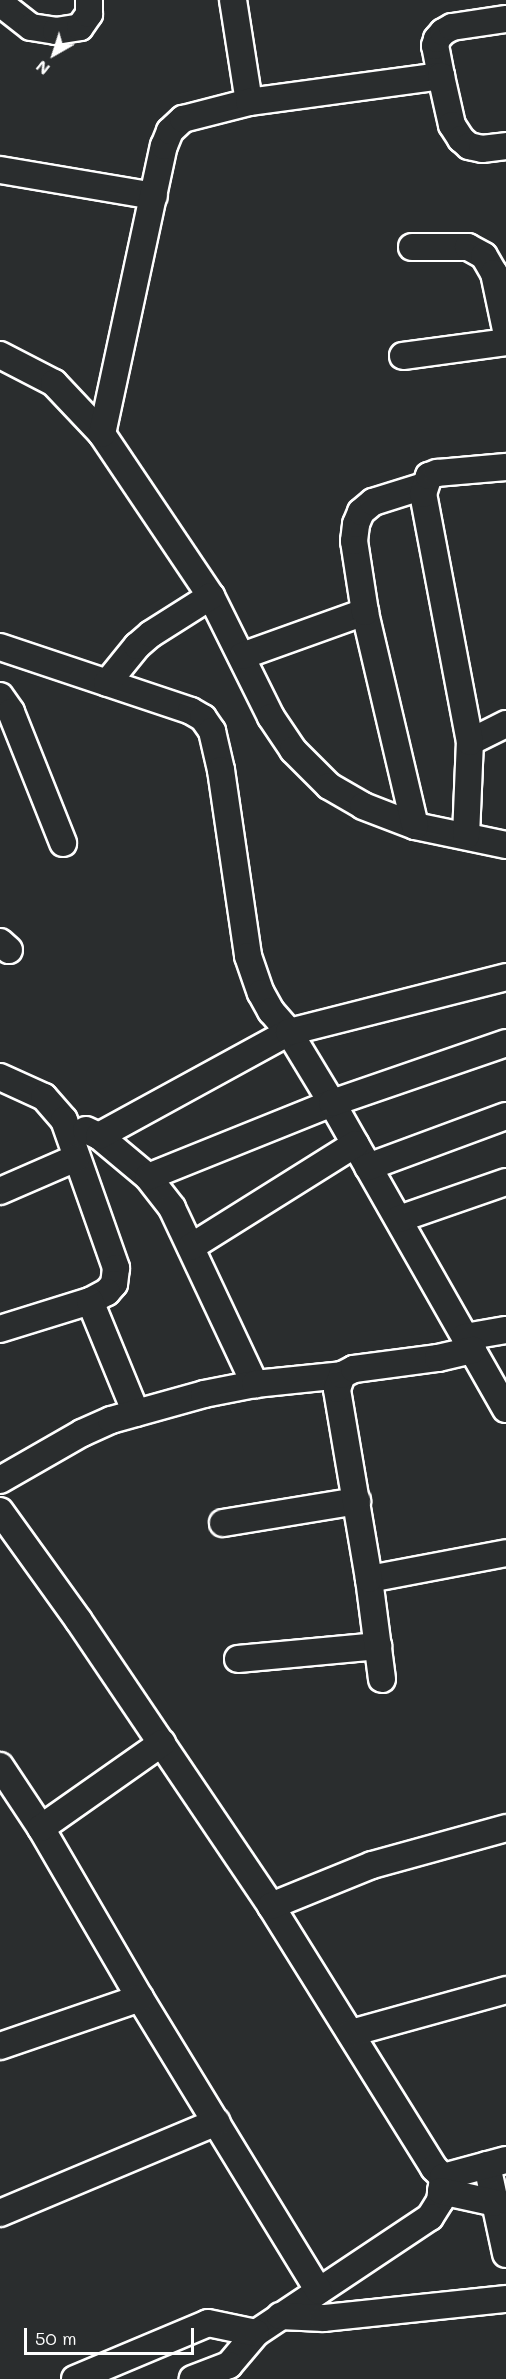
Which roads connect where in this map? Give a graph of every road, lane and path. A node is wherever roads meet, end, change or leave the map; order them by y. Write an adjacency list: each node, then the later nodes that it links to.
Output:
1 (89, 0): 3 (street)
2 (233, 0): 6 (street)
3 (0, 3)
4 (506, 19): 5 (street)
5 (441, 76): 6 (street); 7 (street)
6 (249, 102): 9 (street)
7 (506, 146)
8 (0, 170): 9 (street)
9 (154, 196): 15 (street)
10 (412, 247): 11 (street)
11 (506, 330)
12 (506, 342): 14 (street)
13 (0, 355): 15 (street)
14 (403, 356)
15 (102, 434): 18 (street)
16 (506, 467): 17 (street)
17 (424, 486): 19 (street); 25 (street)
18 (211, 596): 21 (street); 22 (street)
19 (365, 612): 21 (street); 26 (street)
20 (0, 647): 22 (street)
21 (242, 656): 26 (street)
22 (107, 683): 31 (street)
23 (0, 696): 28 (street)
24 (506, 724): 25 (street)
25 (471, 742): 27 (street)
26 (415, 826): 27 (street)
27 (466, 836): 29 (street)
28 (63, 843)
29 (506, 845)
30 (506, 977): 31 (street)
31 (290, 1032): 34 (street); 37 (street)
32 (506, 1044): 34 (street)
33 (0, 1077): 36 (street)
34 (332, 1103): 38 (street); 41 (street)
35 (506, 1116): 40 (street)
36 (64, 1120): 37 (street); 39 (street)
37 (99, 1136): 41 (street)
38 (355, 1144): 40 (street); 45 (street)
39 (76, 1158): 43 (street); 46 (street)
40 (368, 1167): 44 (street)
41 (148, 1177): 45 (street)
42 (506, 1182): 44 (street)
43 (0, 1191)
44 (399, 1219): 49 (street)
45 (191, 1247): 51 (street)
46 (90, 1301): 47 (street); 53 (street)
47 (0, 1329)
48 (506, 1330): 49 (street)
49 (469, 1344): 50 (street); 52 (street)
50 (342, 1375): 51 (street); 55 (street)
51 (255, 1384): 53 (street)
52 (506, 1410)
53 (136, 1413): 54 (street)
54 (0, 1480)
55 (357, 1501): 57 (street); 59 (street)
56 (0, 1511): 63 (street)
57 (223, 1523)
58 (506, 1553): 59 (street)
59 (369, 1579): 60 (street)
60 (378, 1646): 61 (street); 62 (street)
61 (238, 1659)
62 (382, 1679)
63 (162, 1743): 65 (street); 67 (street)
64 (0, 1766): 65 (street)
65 (41, 1828): 69 (street)
66 (506, 1828): 67 (street)
67 (271, 1906): 70 (street)
68 (506, 1990): 70 (street)
69 (140, 1998): 71 (street); 72 (street)
70 (351, 2033): 74 (street)
71 (3, 2039)
72 (217, 2122): 76 (street); 78 (street)
73 (496, 2162): 74 (street); 75 (street)
74 (442, 2184): 75 (street); 78 (street)
75 (495, 2203): 77 (street)
76 (0, 2213)
77 (506, 2254)
78 (319, 2291): 80 (street)
79 (506, 2299): 80 (street)
80 (280, 2316): 82 (street)
81 (208, 2323): 82 (street); 83 (street); 84 (street)
82 (256, 2333): 83 (street)
83 (231, 2372): 85 (street)
84 (75, 2379)
85 (193, 2379)

